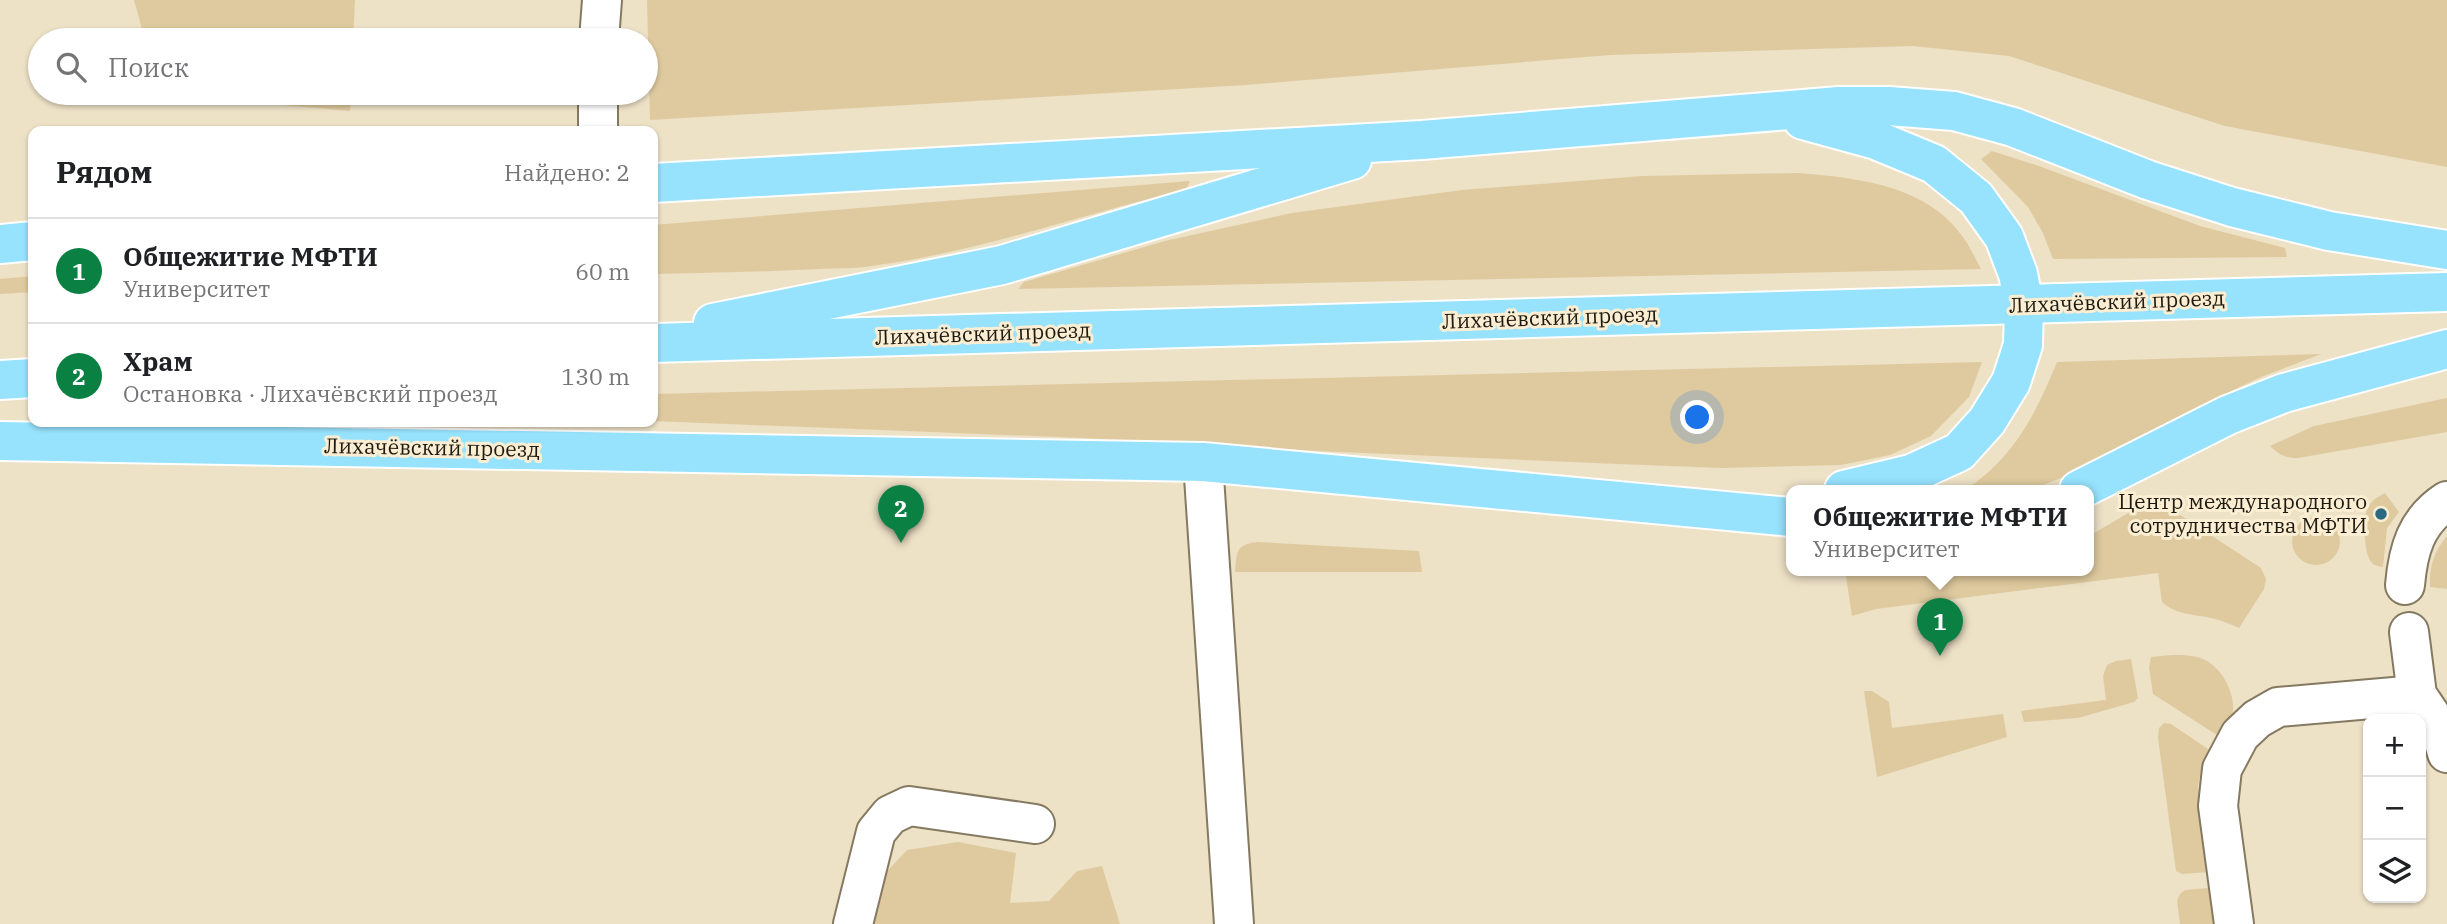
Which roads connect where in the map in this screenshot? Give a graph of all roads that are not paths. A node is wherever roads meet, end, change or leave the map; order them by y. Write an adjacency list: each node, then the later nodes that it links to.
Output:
1 (603, 0): 2 (street)
2 (600, 28)
3 (598, 105): 5 (street)
4 (1778, 112): 6 (main road); 10 (main road); 12 (main road)
5 (598, 126)
6 (1422, 140): 7 (main road); 13 (main road)
7 (658, 183)
8 (28, 241): 9 (main road)
9 (0, 244)
10 (2447, 250)
11 (2447, 292): 12 (main road, Лихачёвский проезд)
12 (2024, 305): 14 (main road, Лихачёвский проезд); 24 (main road)
13 (658, 334)
14 (658, 343)
15 (2447, 349): 25 (main road)
16 (28, 353): 17 (main road)
17 (0, 354)
18 (28, 378): 19 (main road)
19 (0, 380)
20 (0, 440): 21 (main road, Лихачёвский проезд)
21 (246, 445): 22 (main road, Лихачёвский проезд); 23 (main road, Лихачёвский проезд)
22 (0, 462)
23 (1203, 462): 28 (main road, Лихачёвский проезд); 36 (street)
24 (1865, 485)
25 (2089, 485)
26 (1786, 498): 28 (main road)
27 (2447, 501): 30 (street)
28 (1706, 508): 29 (main road, Лихачёвский проезд)
29 (1786, 516)
30 (2405, 585)
31 (2409, 632): 32 (street)
32 (2417, 695): 33 (street); 37 (street)
33 (2447, 753)
34 (1035, 824): 35 (street)
35 (853, 924)
36 (1234, 924)
37 (2234, 924)

